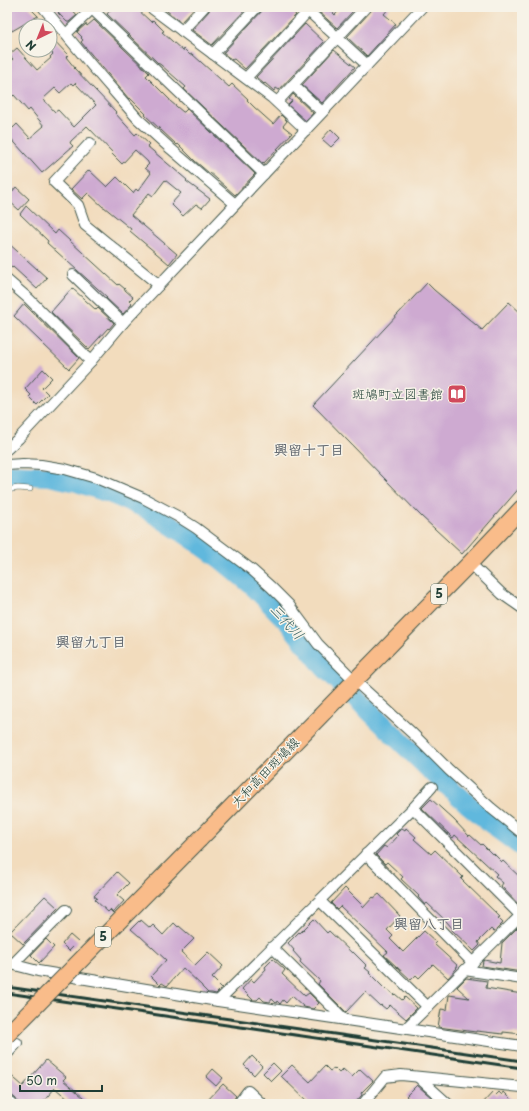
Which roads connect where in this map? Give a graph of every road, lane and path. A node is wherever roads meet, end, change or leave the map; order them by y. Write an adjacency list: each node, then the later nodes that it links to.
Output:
1 (43, 7): 10 (street)
2 (150, 7): 9 (street)
3 (204, 7): 9 (street)
4 (257, 7): 12 (street)
5 (366, 7): 11 (street)
6 (93, 8): 10 (street); 20 (street)
7 (308, 8): 11 (street); 14 (street)
8 (420, 8): 13 (street)
9 (182, 31): 12 (street)
10 (66, 34): 21 (street)
11 (337, 38): 13 (street); 15 (street)
12 (213, 54): 14 (street)
13 (367, 65): 17 (street)
14 (246, 78): 16 (street)
15 (293, 85): 16 (street); 17 (street)
16 (277, 102): 18 (street)
17 (322, 112): 18 (street)
18 (306, 130): 20 (street)
19 (90, 143): 24 (street)
20 (264, 174): 21 (street)
21 (235, 204): 24 (street)
22 (73, 275): 25 (street)
23 (7, 280): 26 (street)
24 (159, 285): 25 (street)
25 (123, 323): 26 (street)
26 (91, 361): 27 (street)
27 (7, 449)
28 (7, 465): 34 (street)
29 (30, 489): 30 (lane)
30 (7, 490)
31 (522, 508): 32 (main road, 大和高田斑鳩線 / 5)
32 (470, 562): 33 (street); 34 (main road, 大和高田斑鳩線 / 5)
33 (522, 608)
34 (354, 680): 37 (street); 51 (main road, 大和高田斑鳩線 / 5, bridge)
35 (432, 787): 36 (street)
36 (413, 808): 38 (street); 41 (street)
37 (522, 833)
38 (366, 854): 39 (street); 43 (street)
39 (320, 900): 42 (street); 48 (street)
40 (66, 910): 44 (street)
41 (521, 914): 43 (street)
42 (272, 947): 47 (street); 49 (street)
43 (473, 962): 45 (street)
44 (10, 963): 47 (street)
45 (465, 970): 46 (street); 48 (street)
46 (522, 979)
47 (218, 1001): 49 (street)
48 (428, 1007): 50 (street)
49 (345, 1020): 50 (street)
50 (406, 1028): 52 (street)
51 (12, 1039): 53 (street)
52 (522, 1046)
53 (7, 1054)
54 (418, 1077): 55 (street); 60 (street); 61 (street)
55 (522, 1087)
56 (7, 1100): 57 (street)
57 (12, 1104)
58 (238, 1104): 59 (street)
59 (262, 1104)
60 (363, 1104)
61 (448, 1104)

